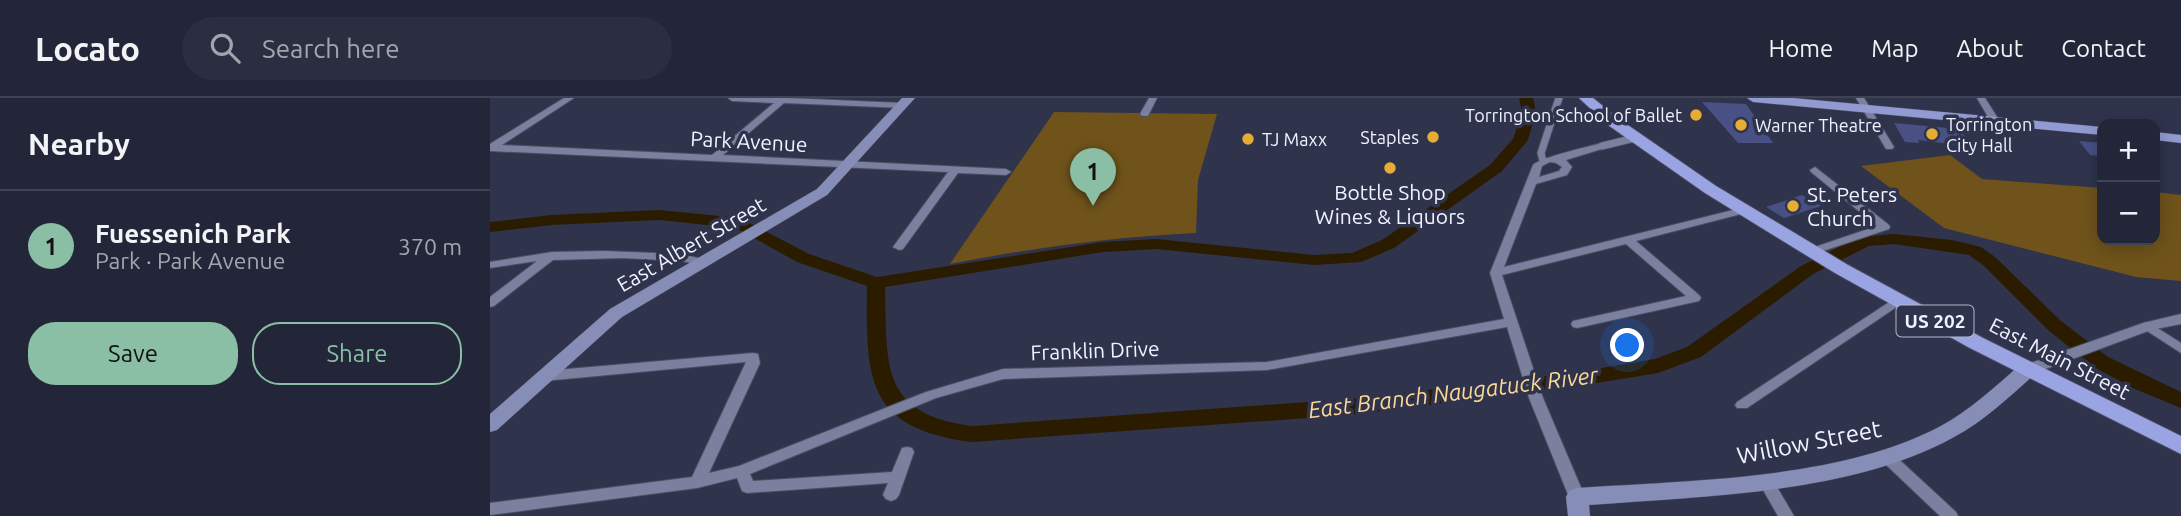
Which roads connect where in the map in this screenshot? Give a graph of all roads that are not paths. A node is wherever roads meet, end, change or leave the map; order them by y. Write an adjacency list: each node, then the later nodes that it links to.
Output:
1 (570, 98): 20 (street)
2 (732, 98): 9 (street)
3 (1153, 98): 13 (street)
4 (1559, 98): 24 (street)
5 (1586, 98): 12 (highway, East Main Street / US 202)
6 (1753, 98): 7 (main road)
7 (1763, 98): 11 (main road)
8 (1981, 98): 14 (street)
9 (781, 101): 10 (street); 22 (street)
10 (906, 102): 25 (main road, East Albert Street)
11 (1862, 103): 14 (main road); 21 (street)
12 (1595, 104): 17 (highway, East Main Street / US 202)
13 (1145, 114)
14 (1994, 120): 15 (main road)
15 (2097, 130)
16 (2160, 137): 18 (main road)
17 (1635, 138): 19 (street); 30 (highway, East Main Street / US 202)
18 (2181, 139)
19 (1602, 146): 23 (street)
20 (490, 147): 22 (street, Park Avenue)
21 (1888, 147)
22 (713, 159): 25 (street, Park Avenue)
23 (1555, 160): 24 (street); 29 (street)
24 (1542, 161): 29 (street)
25 (849, 165): 26 (street, Park Avenue); 35 (main road, East Albert Street)
26 (956, 170): 28 (street, Park Avenue); 32 (street)
27 (1815, 170): 33 (street)
28 (1006, 172)
29 (1534, 181): 37 (street)
30 (1741, 211): 31 (street); 33 (highway, East Main Street / US 202)
31 (1627, 239): 37 (street); 42 (street)
32 (900, 247)
33 (1812, 253): 38 (highway, East Main Street / US 202)
34 (552, 254): 35 (street); 36 (street); 39 (street)
35 (703, 262): 46 (main road, East Albert Street)
36 (490, 265)
37 (1496, 273): 41 (street)
38 (1898, 300): 45 (highway, East Main Street / US 202); 47 (street)
39 (490, 303)
40 (2181, 319): 43 (street)
41 (1510, 322): 52 (street, Franklin Drive); 57 (street)
42 (1577, 324)
43 (2148, 326): 44 (street); 45 (street)
44 (2181, 349)
45 (2027, 370): 49 (highway, East Main Street / US 202); 51 (main road, Willow Street)
46 (544, 376): 48 (main road, East Albert Street); 55 (street)
47 (1742, 405)
48 (490, 425)
49 (2181, 446)
50 (907, 452): 53 (street)
51 (1886, 456): 54 (main road, Willow Street); 60 (street)
52 (743, 471): 53 (street); 55 (street, Franklin Drive)
53 (898, 477): 56 (street)
54 (1766, 481): 57 (main road, Willow Street); 59 (street)
55 (697, 482): 58 (street, Franklin Drive)
56 (891, 495)
57 (1578, 506)
58 (490, 509)
59 (1786, 516)
60 (1950, 516)

